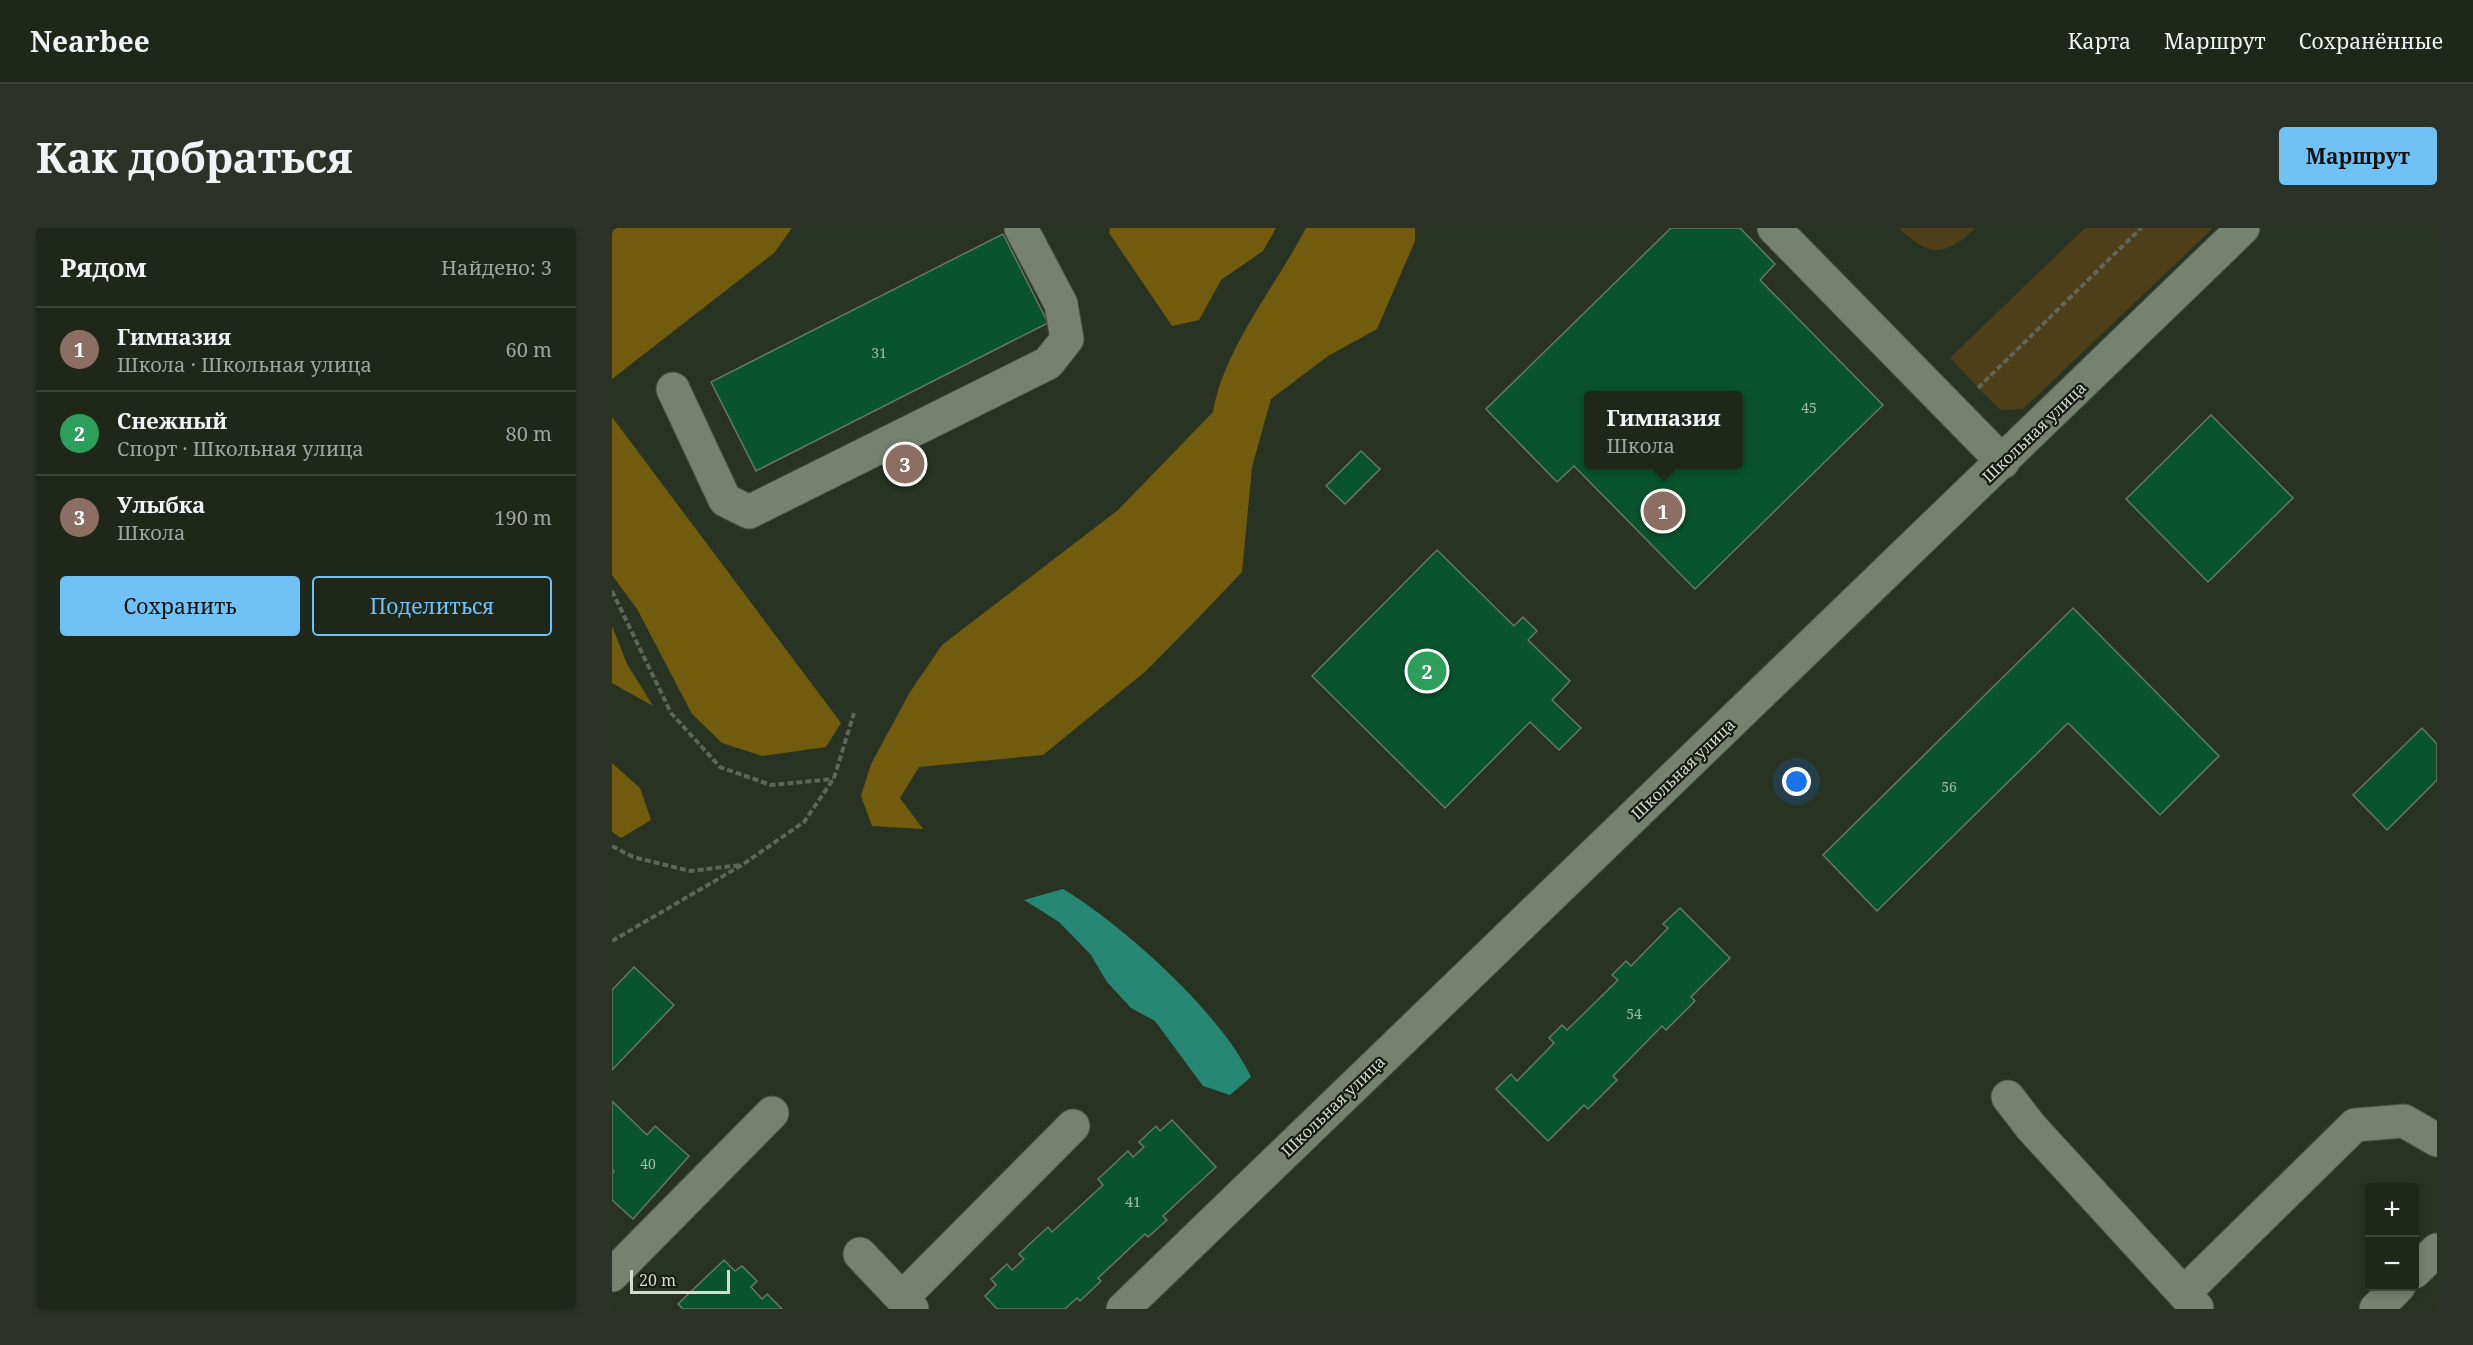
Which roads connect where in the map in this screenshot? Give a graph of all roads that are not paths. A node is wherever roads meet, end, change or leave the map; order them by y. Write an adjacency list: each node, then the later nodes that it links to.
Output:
1 (1021, 228): 4 (street)
2 (1774, 228): 5 (street)
3 (2243, 228): 5 (street, Школьная улица)
4 (673, 389)
5 (2002, 462): 17 (street, Школьная улица)
6 (2008, 1097): 15 (street)
7 (772, 1113): 13 (street)
8 (1073, 1126): 16 (street)
9 (2437, 1140): 15 (street)
10 (2437, 1250): 12 (street)
11 (860, 1254): 16 (street)
12 (2419, 1268)
13 (612, 1275)
14 (2395, 1291): 18 (street)
15 (2191, 1301)
16 (907, 1304)
17 (1123, 1309)
18 (2376, 1309)

